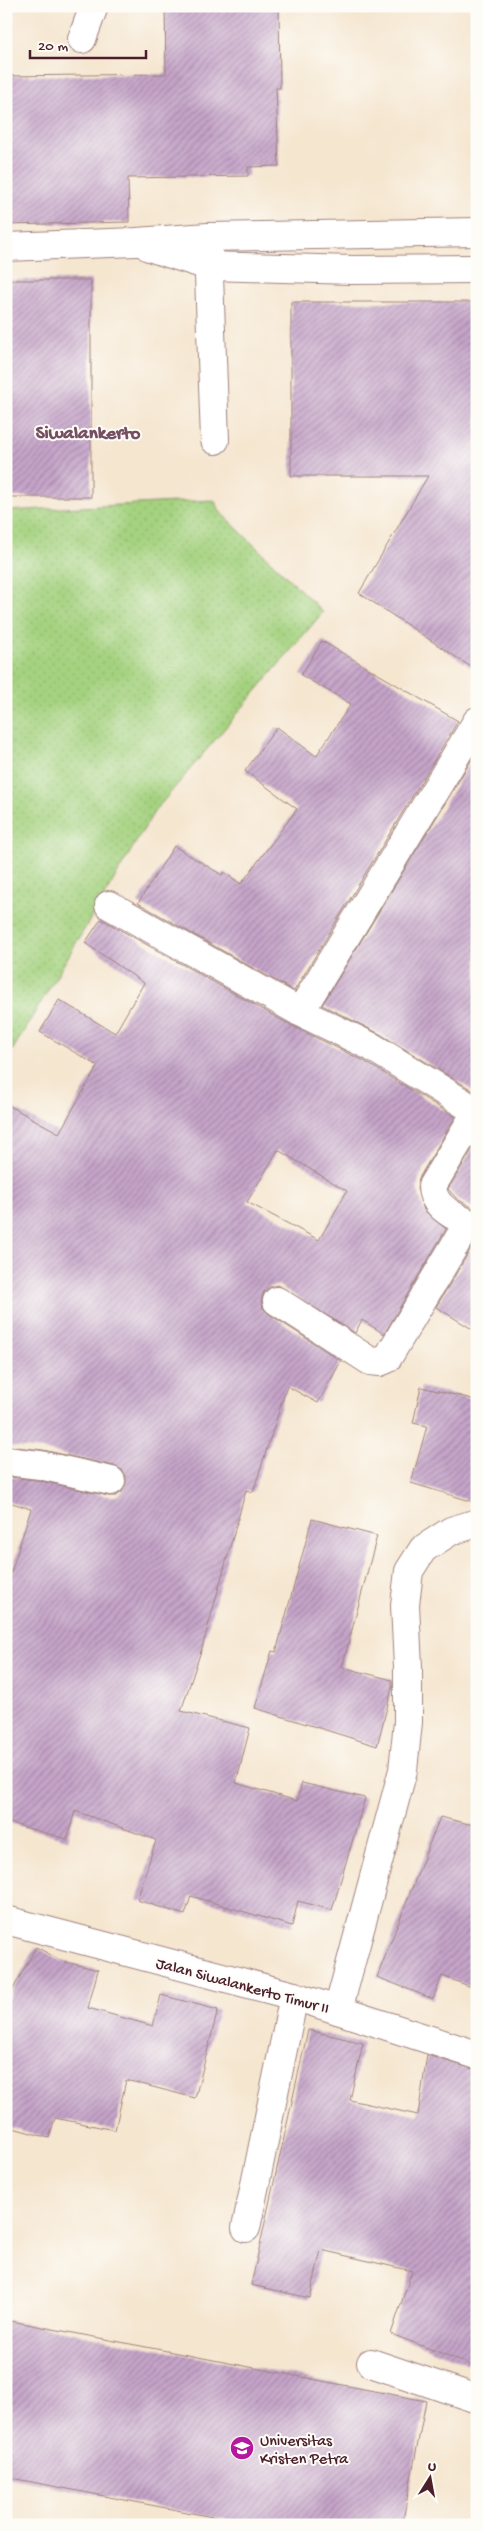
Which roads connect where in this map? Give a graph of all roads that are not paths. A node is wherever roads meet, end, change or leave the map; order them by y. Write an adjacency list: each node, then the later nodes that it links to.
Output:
1 (94, 6): 2 (street)
2 (82, 39)
3 (477, 232): 4 (street)
4 (352, 235): 5 (street); 10 (street)
5 (208, 237): 6 (street); 8 (street)
6 (136, 242): 7 (street); 8 (street)
7 (6, 247)
8 (208, 266): 10 (street); 11 (street)
9 (477, 268): 10 (street)
10 (353, 270)
11 (214, 440)
12 (477, 721): 14 (street)
13 (109, 906): 14 (street)
14 (300, 1012): 15 (street)
15 (477, 1111): 16 (street)
16 (472, 1225): 17 (street)
17 (277, 1301)
18 (6, 1461): 19 (street)
19 (111, 1481)
20 (477, 1523): 23 (street)
21 (6, 1920): 22 (street, Jalan Siwalankerto Timur II)
22 (294, 1996): 23 (street, Jalan Siwalankerto Timur II); 25 (street)
23 (338, 2010): 24 (street, Jalan Siwalankerto Timur II)
24 (477, 2055)
25 (246, 2228)
26 (371, 2363): 27 (street)
27 (477, 2399)

